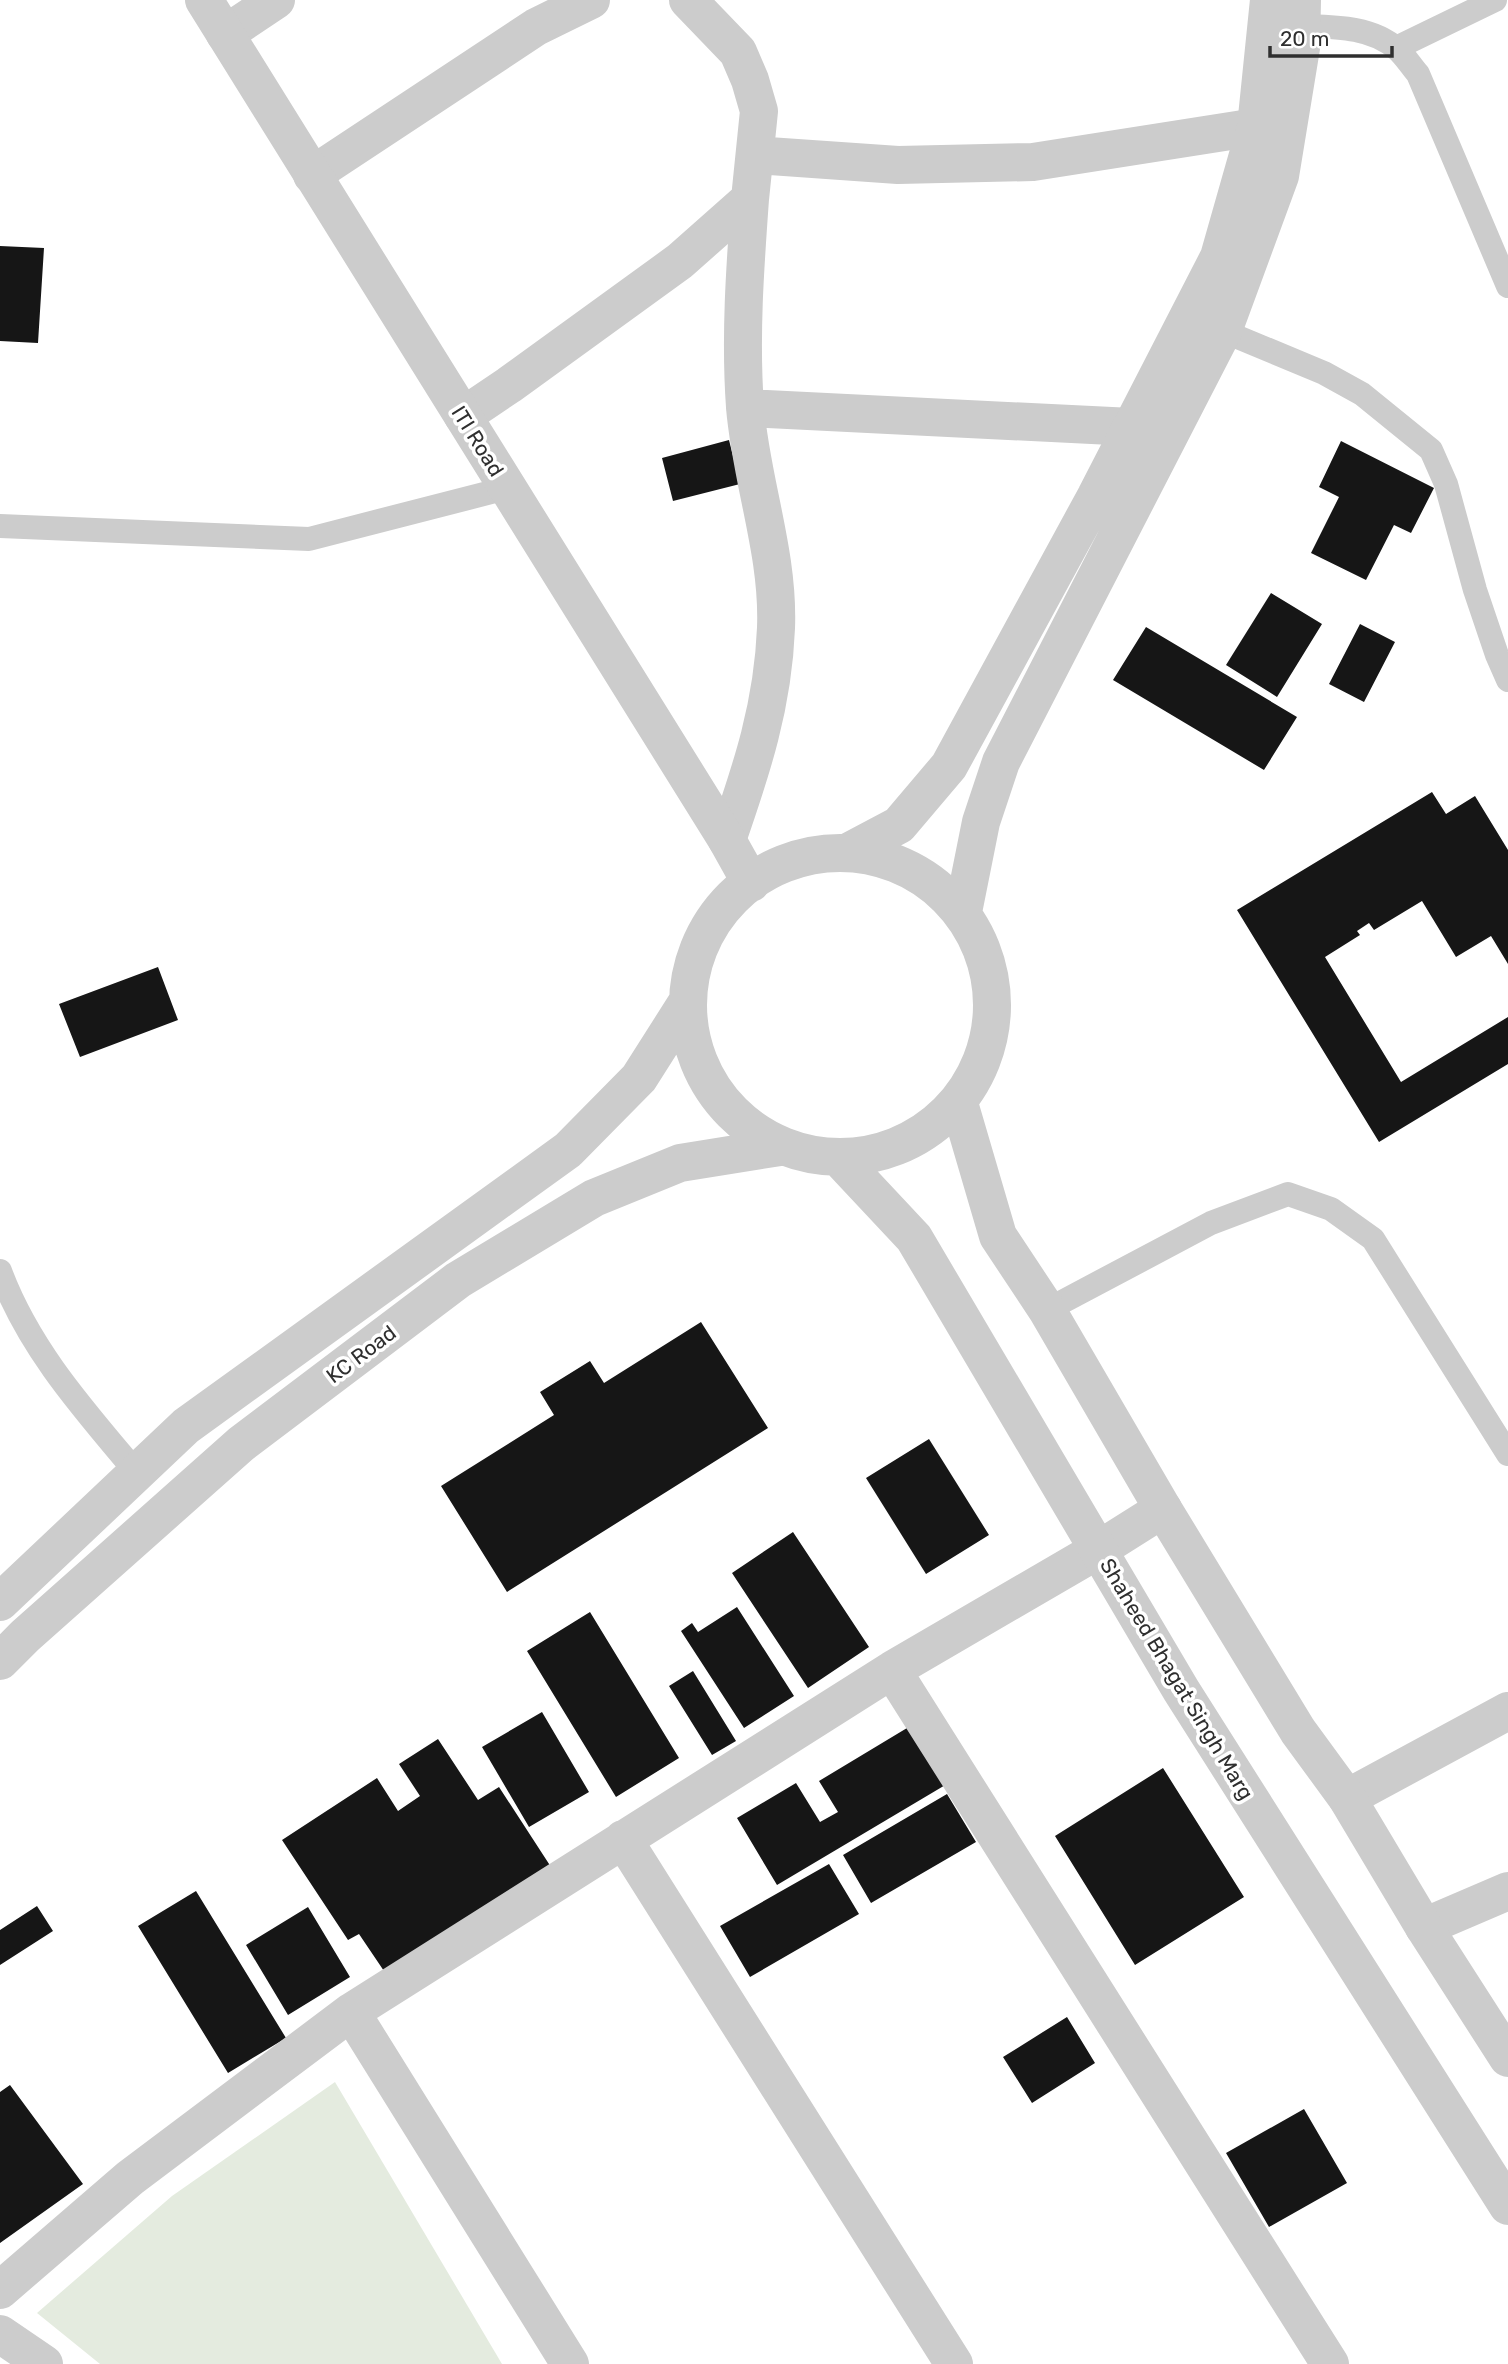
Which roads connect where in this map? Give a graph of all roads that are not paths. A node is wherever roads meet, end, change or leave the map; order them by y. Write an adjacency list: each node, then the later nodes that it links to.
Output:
1 (204, 0): 8 (street, ITI Road)
2 (276, 0): 8 (street)
3 (591, 0): 12 (street)
4 (688, 0): 11 (street)
5 (1269, 0): 10 (street)
6 (1495, 0): 9 (lane)
7 (1302, 13): 9 (lane); 15 (street)
8 (225, 34): 12 (street, ITI Road)
9 (1395, 48): 14 (lane)
10 (1256, 127): 11 (street); 18 (street)
11 (755, 155): 13 (street)
12 (312, 175): 17 (street, ITI Road)
13 (750, 199): 16 (street); 17 (street)
14 (1508, 286)
15 (1223, 331): 21 (lane); 25 (street)
16 (746, 408): 18 (street); 22 (street)
17 (463, 416): 19 (street, ITI Road)
18 (1132, 427): 23 (street)
19 (507, 488): 20 (lane); 22 (street, ITI Road)
20 (0, 526)
21 (1508, 680)
22 (727, 840): 24 (street, ITI Road)
23 (848, 852): 24 (street); 25 (street)
24 (751, 883): 26 (street)
25 (964, 912): 27 (street)
26 (686, 1004): 28 (street); 33 (street)
27 (959, 1102): 29 (street); 31 (street)
28 (780, 1147): 29 (street); 37 (street, KC Road)
29 (840, 1159): 35 (street, Shaheed Bhagat Singh Marg)
30 (0, 1271): 33 (lane)
31 (1046, 1310): 32 (lane); 34 (street)
32 (1508, 1454)
33 (137, 1473): 36 (street)
34 (1163, 1509): 35 (street); 40 (street)
35 (1098, 1550): 38 (street); 46 (street, Shaheed Bhagat Singh Marg)
36 (0, 1602)
37 (0, 1661)
38 (892, 1670): 41 (street); 52 (street)
39 (1508, 1711): 40 (street)
40 (1348, 1798): 43 (street)
41 (624, 1839): 44 (street); 51 (street)
42 (1508, 1891): 43 (street)
43 (1424, 1927): 45 (street)
44 (351, 2012): 47 (street); 50 (street)
45 (1508, 2057)
46 (1508, 2206)
47 (0, 2290)
48 (0, 2334): 49 (street)
49 (44, 2364)
50 (570, 2364)
51 (954, 2364)
52 (1330, 2364)

